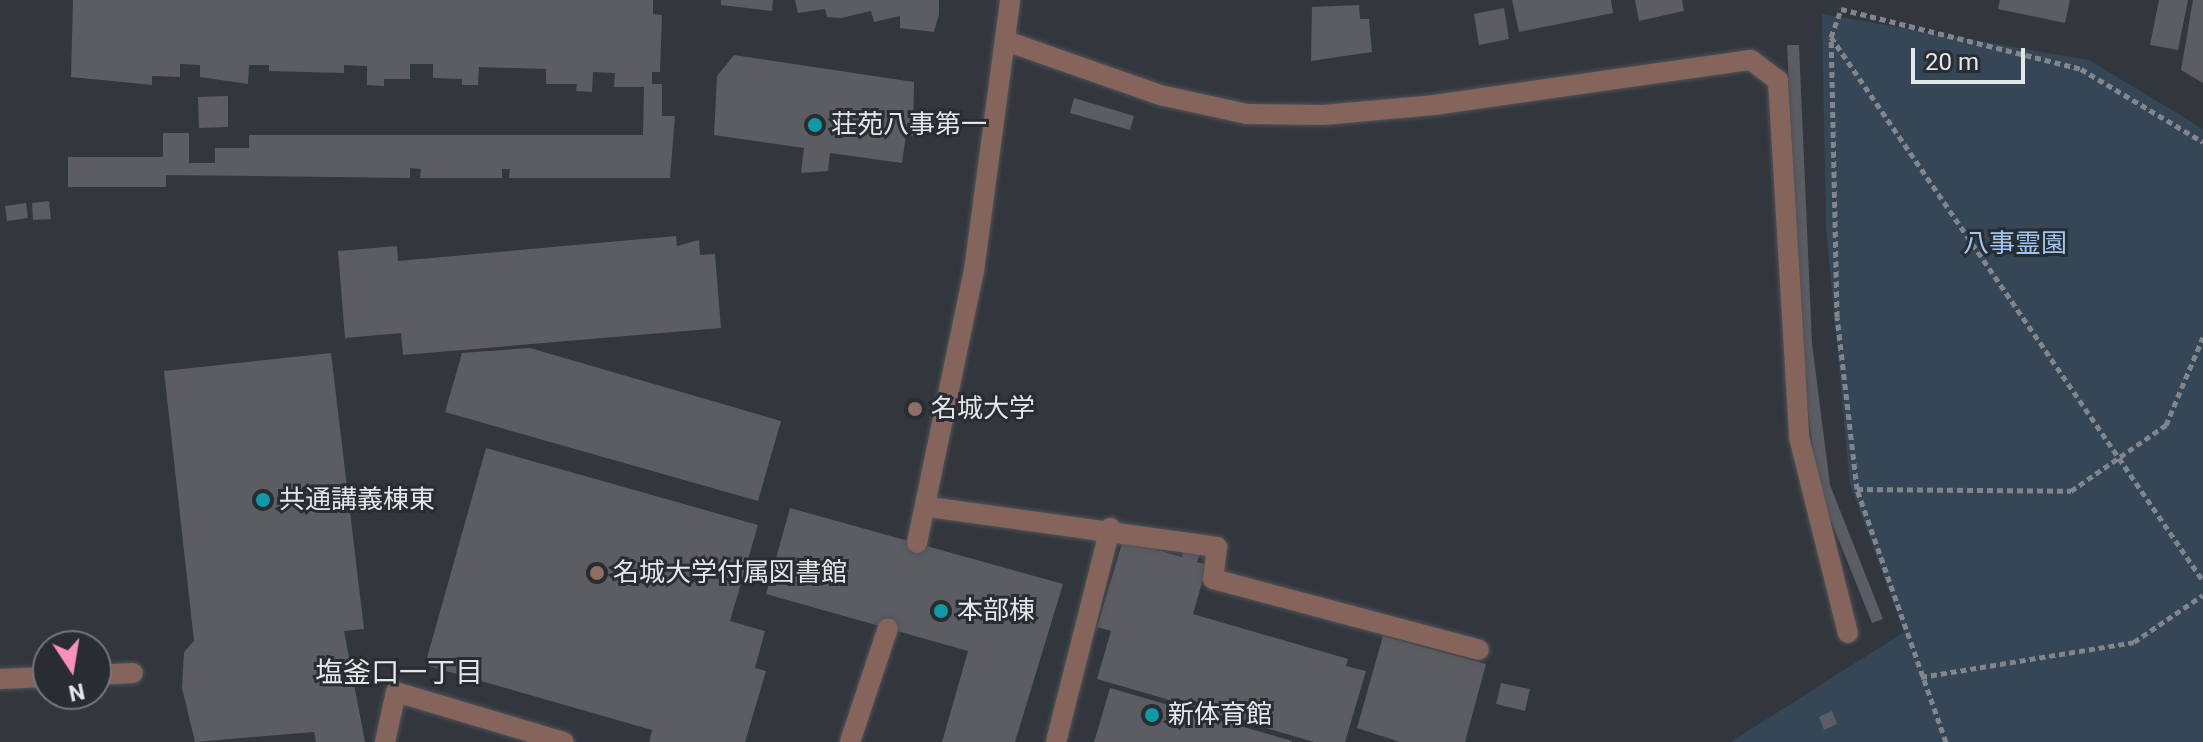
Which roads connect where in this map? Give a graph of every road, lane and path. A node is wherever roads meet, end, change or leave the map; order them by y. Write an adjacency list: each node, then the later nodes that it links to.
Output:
1 (1010, 0): 3 (lane)
2 (1831, 37): 4 (path); 6 (path); 7 (path)
3 (1006, 41): 8 (lane); 14 (lane)
4 (2203, 142)
5 (2203, 337): 6 (path)
6 (2120, 457): 7 (path); 11 (path)
7 (1857, 489): 18 (path)
8 (929, 507): 9 (lane); 10 (lane)
9 (1110, 528): 15 (lane); 24 (lane)
10 (917, 543)
11 (2203, 581)
12 (2203, 595): 18 (path)
13 (888, 628): 23 (lane)
14 (1848, 633)
15 (1479, 650)
16 (133, 673): 17 (lane)
17 (112, 674)
18 (1921, 677): 25 (path)
19 (32, 678): 20 (lane)
20 (0, 679)
21 (385, 742): 22 (lane)
22 (564, 742)
23 (850, 742)
24 (1056, 742)
25 (1946, 742)

